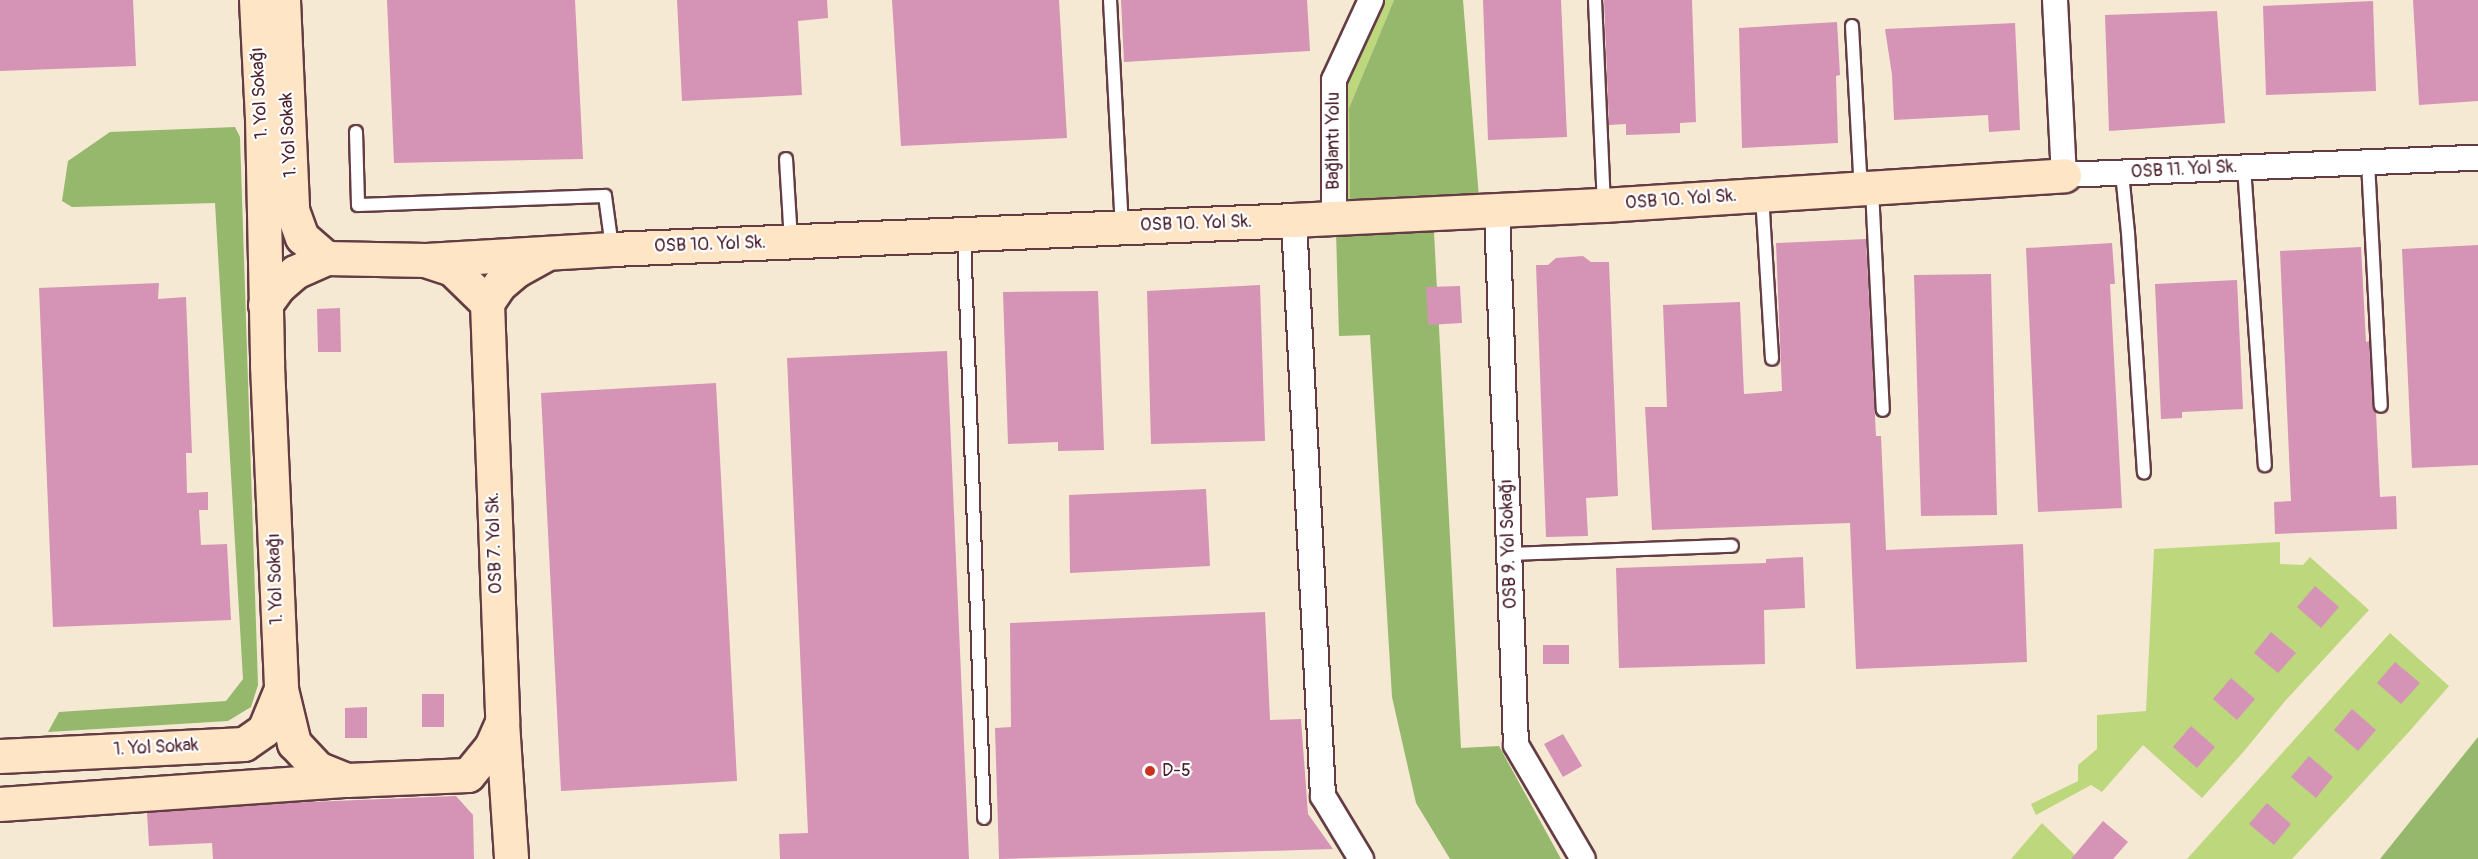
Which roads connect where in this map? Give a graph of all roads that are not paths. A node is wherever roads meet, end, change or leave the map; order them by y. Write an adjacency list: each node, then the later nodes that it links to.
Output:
1 (256, 0): 8 (street, 1. Yol Sokağı)
2 (283, 0): 8 (street, 1. Yol Sokak)
3 (1110, 0): 22 (lane)
4 (1371, 0): 20 (street, Bağlantı Yolu)
5 (1595, 0): 18 (lane)
6 (2055, 0): 15 (street)
7 (1852, 26): 16 (lane)
8 (275, 117): 27 (street, 1. Yol Sokak); 30 (street, 1. Yol Sokağı)
9 (356, 132): 25 (lane)
10 (2478, 158): 12 (street, OSB 11. Yol Sk.)
11 (786, 159): 24 (lane)
12 (2368, 162): 13 (street, OSB 11. Yol Sk.); 32 (lane)
13 (2244, 167): 14 (street, OSB 11. Yol Sk.); 34 (lane)
14 (2122, 173): 15 (street, OSB 11. Yol Sk.); 35 (lane)
15 (2064, 175): 16 (street, OSB 10. Yol Sk.)
16 (1872, 189): 17 (street, OSB 10. Yol Sk.); 33 (lane)
17 (1762, 194): 18 (street, OSB 10. Yol Sk.); 31 (lane)
18 (1604, 205): 19 (street, OSB 10. Yol Sk.)
19 (1497, 210): 20 (street, OSB 10. Yol Sk.); 37 (street, OSB 9. Yol Sokağı)
20 (1334, 219): 21 (street, OSB 10. Yol Sk.)
21 (1294, 220): 22 (street, OSB 10. Yol Sk.); 47 (street)
22 (1122, 227): 23 (street, OSB 10. Yol Sk.)
23 (964, 234): 24 (street, OSB 10. Yol Sk.); 45 (lane)
24 (791, 241): 25 (street, OSB 10. Yol Sk.)
25 (612, 249): 26 (street, OSB 10. Yol Sk.)
26 (548, 253): 28 (street, OSB 10. Yol Sk.); 29 (street)
27 (326, 258): 28 (street, OSB 10. Yol Sk.); 30 (street)
28 (426, 260): 29 (street)
29 (487, 303): 39 (street, OSB 7. Yol Sk.)
30 (266, 305): 38 (street, 1. Yol Sokağı)
31 (1772, 359)
32 (2380, 406)
33 (1883, 410)
34 (2265, 465)
35 (2144, 472)
36 (1732, 546): 37 (lane)
37 (1509, 554): 48 (street, OSB 9. Yol Sokağı)
38 (280, 690): 40 (street, 1. Yol Sokak); 42 (street, 1. Yol Sokağı)
39 (502, 722): 41 (street); 44 (street, OSB 7. Yol Sk.)
40 (0, 756)
41 (468, 775): 42 (street); 44 (street)
42 (347, 780): 43 (street)
43 (0, 804)
44 (508, 810): 46 (street, OSB 7. Yol Sk.)
45 (984, 818)
46 (511, 859)
47 (1361, 859)
48 (1583, 859)

